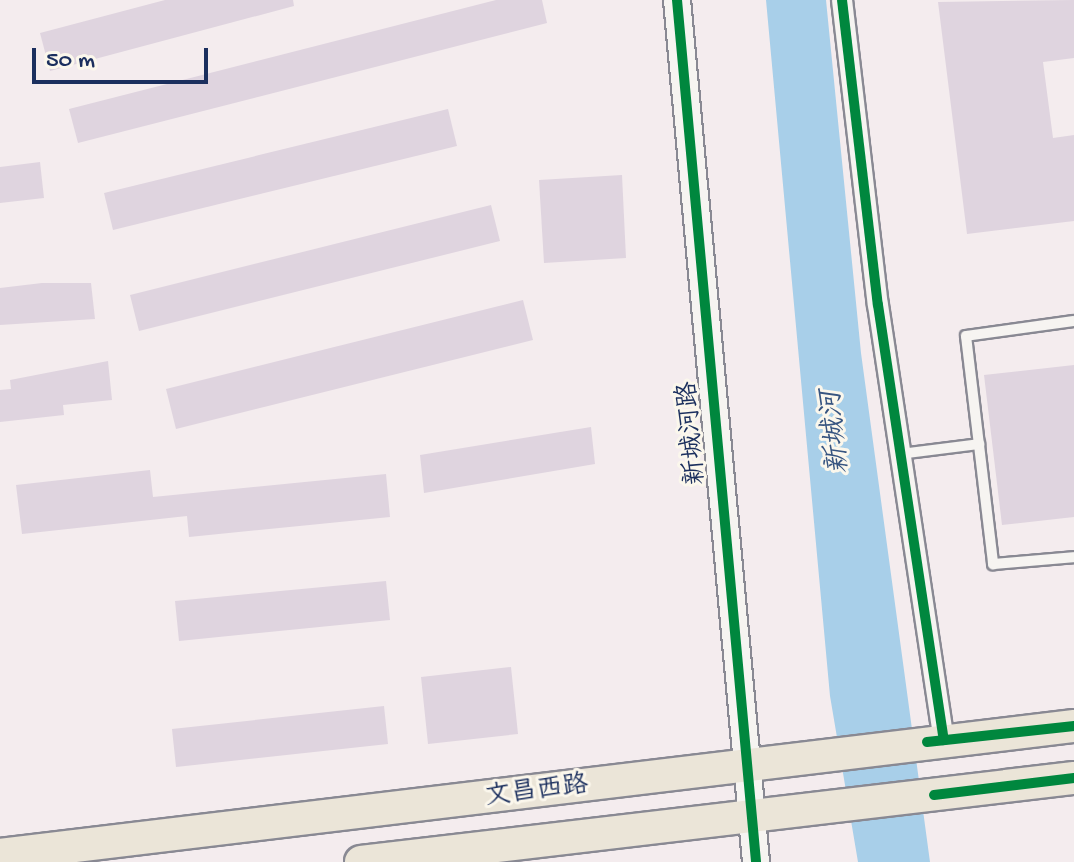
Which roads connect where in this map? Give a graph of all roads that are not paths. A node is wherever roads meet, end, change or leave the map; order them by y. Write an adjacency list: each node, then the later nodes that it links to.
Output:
1 (677, 0): 9 (street, 新城河路)
2 (842, 0): 5 (street)
3 (1074, 321): 4 (lane)
4 (979, 444): 5 (lane); 6 (lane)
5 (900, 454): 8 (street)
6 (1074, 557)
7 (1074, 726): 8 (main road, 文昌西路)
8 (936, 741): 9 (main road, 文昌西路)
9 (747, 769): 11 (street, 新城河路); 12 (main road, 文昌西路)
10 (1074, 778): 11 (main road, 文昌西路)
11 (747, 815): 13 (main road, 文昌西路); 14 (street, 新城河路)
12 (0, 855)
13 (361, 862)
14 (756, 862)

